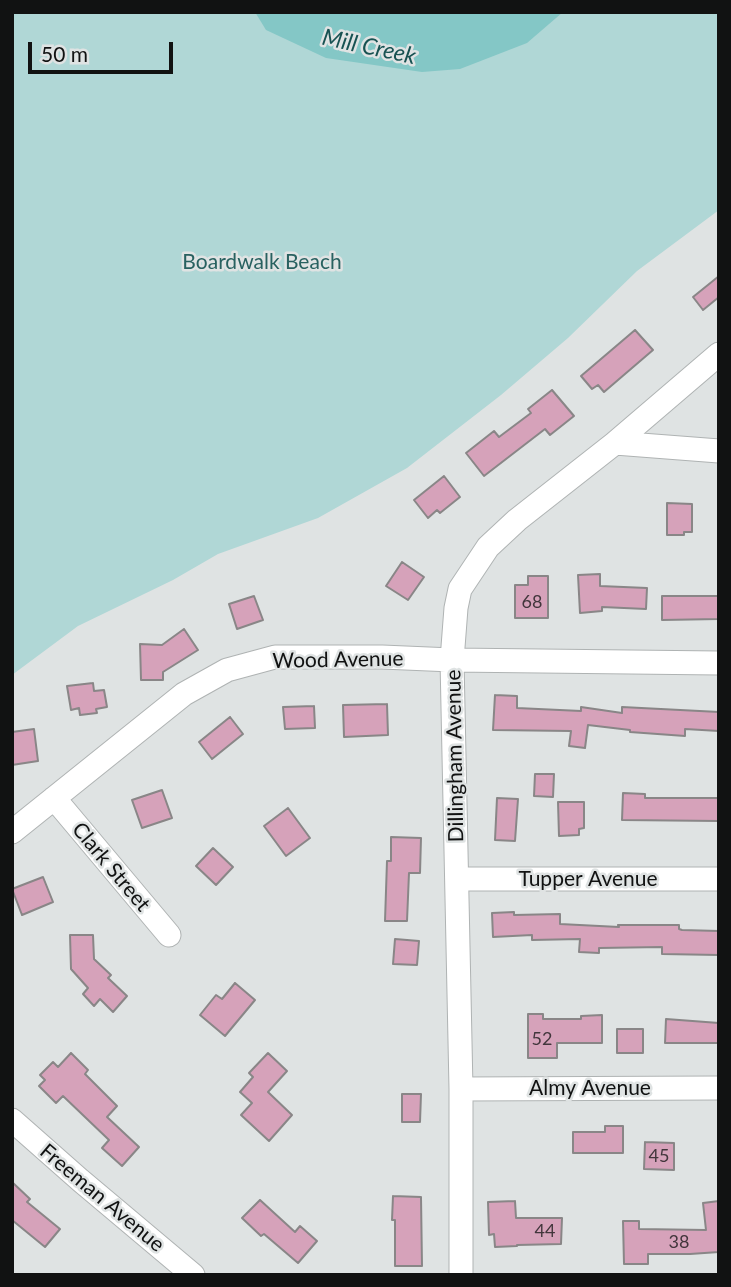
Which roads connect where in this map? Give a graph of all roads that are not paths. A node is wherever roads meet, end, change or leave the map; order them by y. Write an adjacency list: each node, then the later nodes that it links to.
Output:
1 (719, 354): 2 (street, Dillingham Avenue)
2 (615, 443): 3 (street); 4 (street, Dillingham Avenue)
3 (719, 451)
4 (452, 660): 5 (street, Wood Avenue); 6 (street, Wood Avenue); 8 (street, Dillingham Avenue)
5 (719, 663)
6 (54, 798): 7 (street, Wood Avenue); 10 (street, Clark Street)
7 (12, 832)
8 (457, 879): 9 (street, Tupper Avenue); 11 (street, Dillingham Avenue)
9 (719, 879)
10 (169, 935)
11 (461, 1088): 12 (street, Almy Avenue); 15 (street, Dillingham Avenue)
12 (719, 1088)
13 (12, 1120): 14 (street, Freeman Avenue)
14 (193, 1275)
15 (460, 1275)

